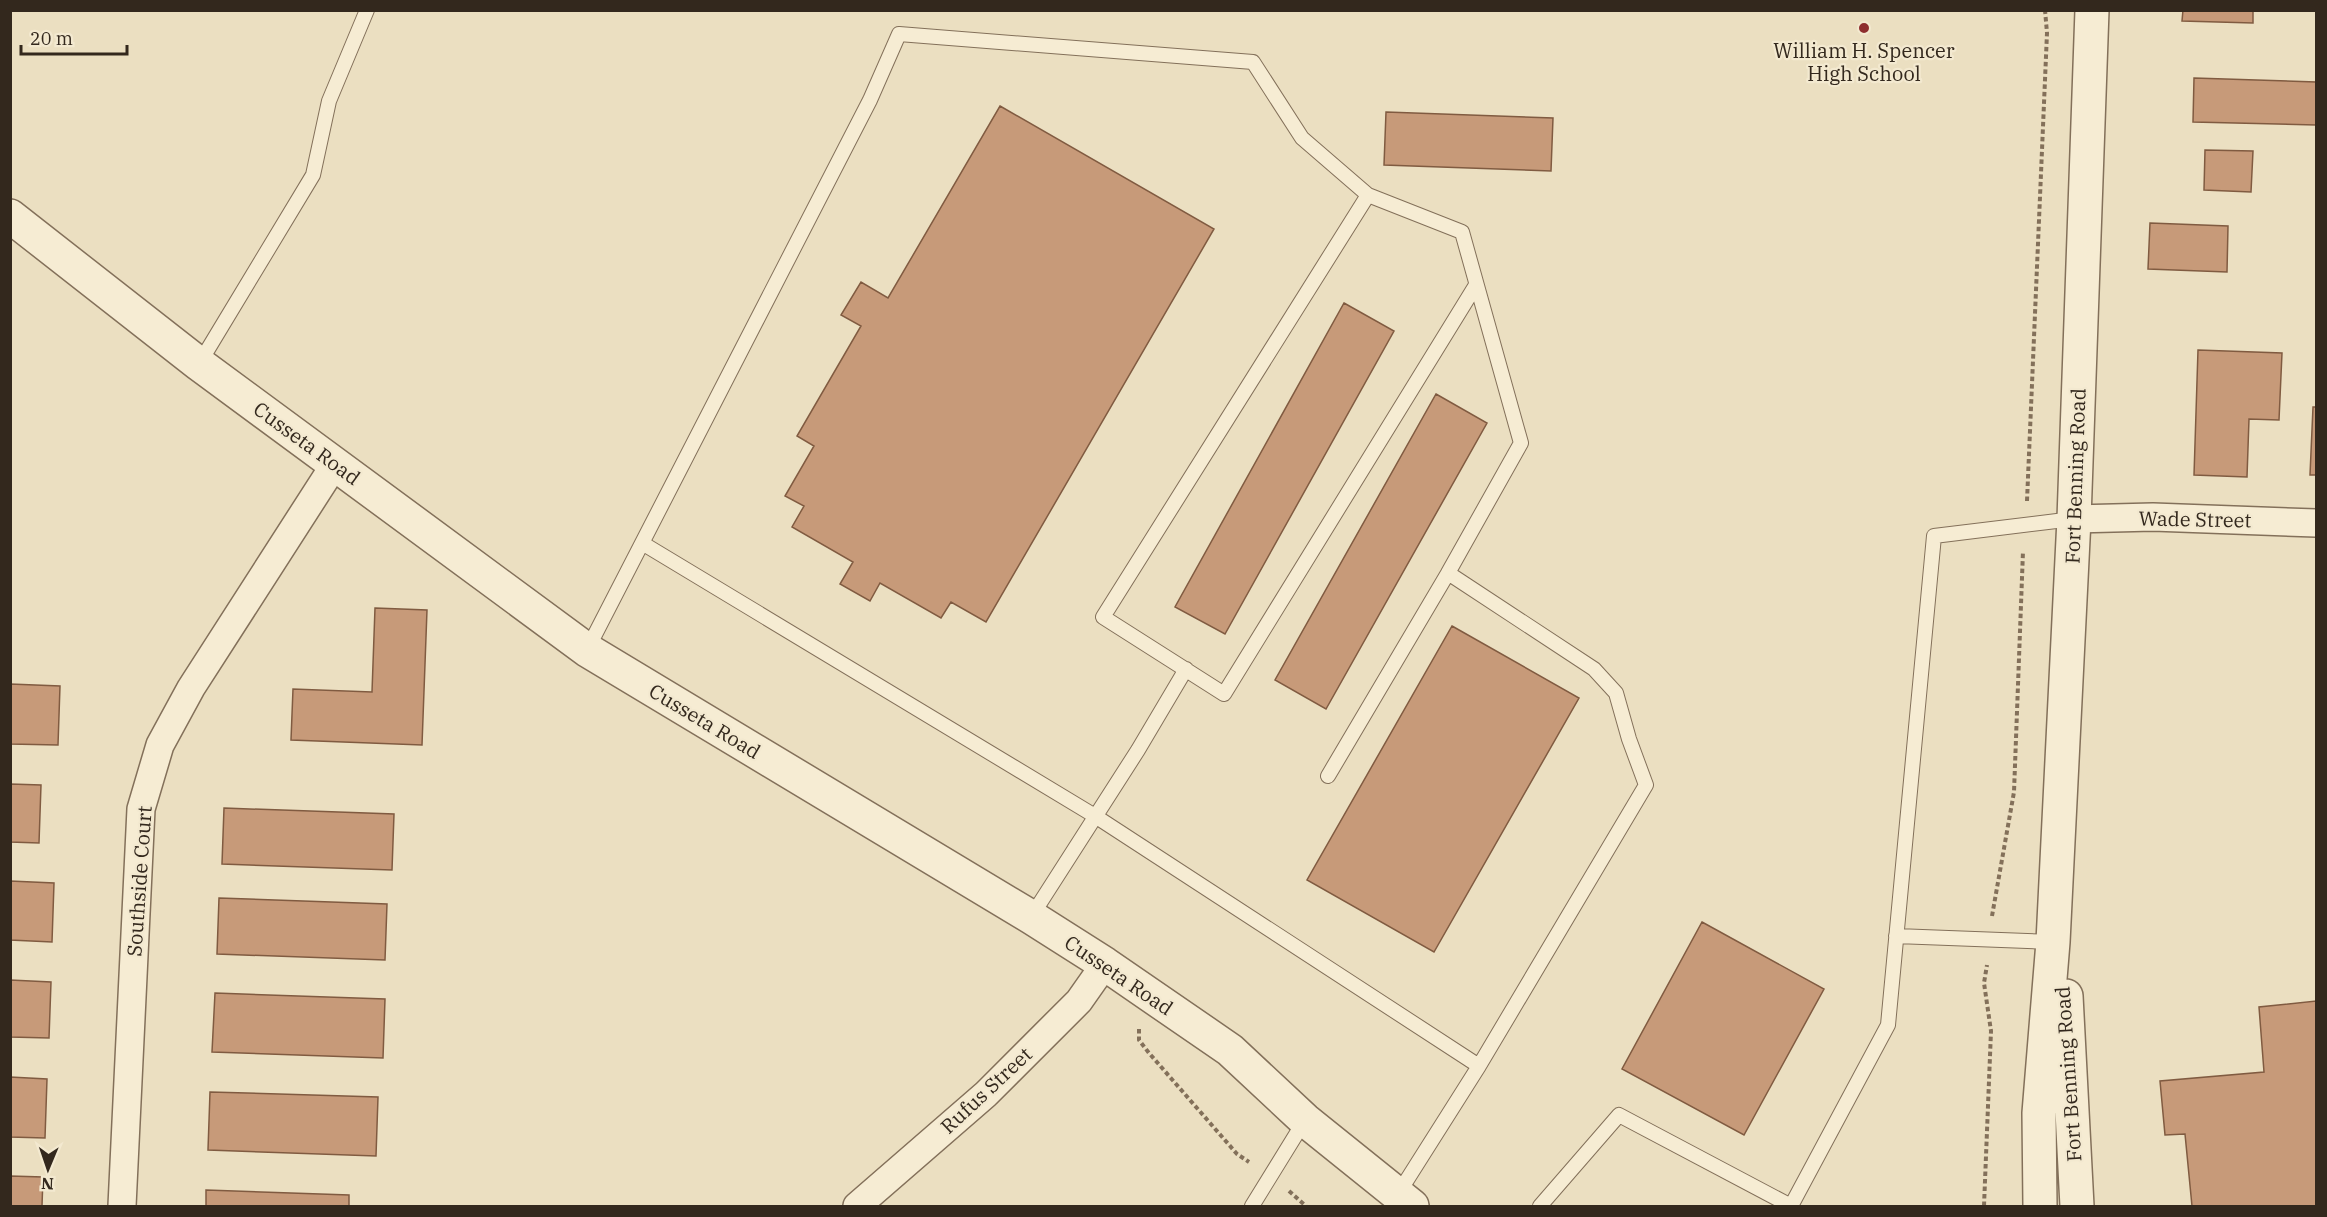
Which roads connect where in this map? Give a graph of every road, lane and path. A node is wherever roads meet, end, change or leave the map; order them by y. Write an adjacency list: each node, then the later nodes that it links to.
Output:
1 (368, 10): 7 (lane)
2 (2045, 10): 11 (path)
3 (2092, 10): 9 (street, Fort Benning Road)
4 (1368, 195): 6 (lane); 12 (lane); 15 (lane)
5 (10, 216): 7 (street, Cusseta Road)
6 (1476, 285): 13 (lane); 15 (lane)
7 (199, 364): 8 (street, Cusseta Road)
8 (335, 464): 14 (street, Cusseta Road); 29 (street, Southside Court)
9 (2074, 519): 10 (street, Wade Street); 11 (lane); 21 (street, Fort Benning Road)
10 (2316, 523)
11 (2025, 525): 19 (lane); 20 (path)
12 (642, 543): 14 (lane); 17 (lane)
13 (1448, 573): 16 (lane); 24 (lane)
14 (587, 650): 18 (street, Cusseta Road)
15 (1186, 669): 17 (lane)
16 (1328, 776)
17 (1095, 816): 18 (lane); 24 (lane)
18 (1031, 917): 22 (street, Cusseta Road)
19 (1896, 936): 20 (lane); 33 (lane)
20 (1990, 940): 21 (lane); 34 (path)
21 (2053, 942): 25 (street, Fort Benning Road); 37 (street, Fort Benning Road)
22 (1105, 964): 23 (street, Cusseta Road); 30 (street, Rufus Street)
23 (1138, 987): 26 (street, Cusseta Road); 27 (path)
24 (1479, 1066): 28 (lane)
25 (2039, 1113): 35 (street); 36 (street, Fort Benning Road)
26 (1305, 1120): 27 (lane); 28 (street, Cusseta Road)
27 (1271, 1178): 31 (lane); 32 (path)
28 (1405, 1200)
29 (122, 1206)
30 (857, 1206)
31 (1252, 1206)
32 (1306, 1206)
33 (1540, 1206)
34 (1984, 1206)
35 (2019, 1206)
36 (2040, 1206)
37 (2077, 1206)

